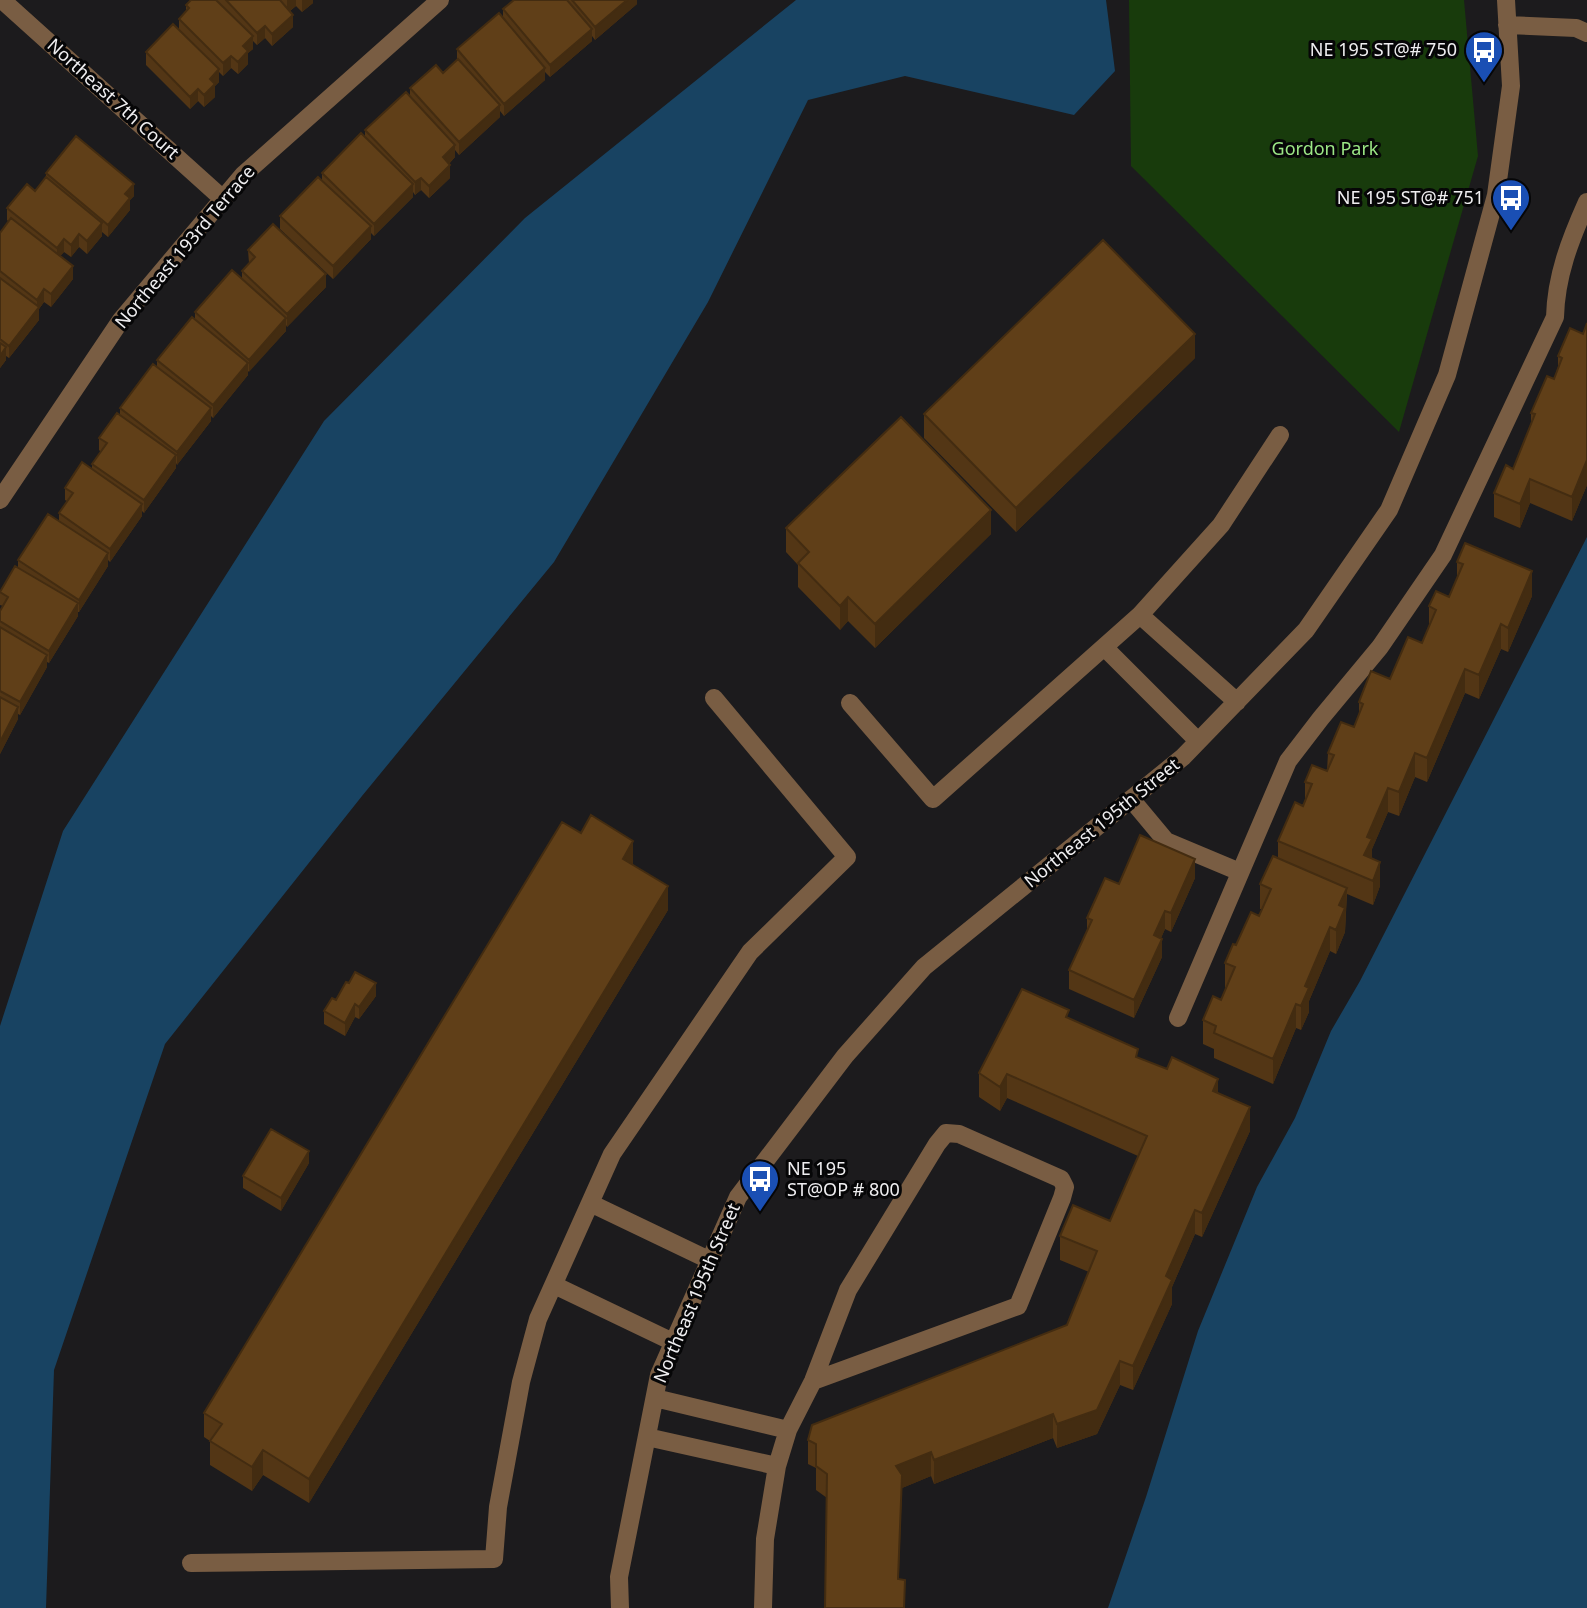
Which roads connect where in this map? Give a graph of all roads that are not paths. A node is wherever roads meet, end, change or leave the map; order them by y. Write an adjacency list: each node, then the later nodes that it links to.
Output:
1 (2, 0): 6 (street, Northeast 7th Court)
2 (440, 0): 6 (street, Northeast 193rd Terrace)
3 (1506, 0): 4 (street, Northeast 195th Street)
4 (1507, 25): 5 (street); 13 (street, Northeast 195th Street)
5 (1587, 33)
6 (223, 199): 9 (street, Northeast 193rd Terrace)
7 (1587, 202): 17 (street)
8 (1280, 435): 10 (street)
9 (0, 500)
10 (1140, 615): 11 (street); 13 (street)
11 (1104, 647): 14 (street); 15 (street)
12 (714, 698): 19 (street)
13 (1237, 702): 15 (street, Northeast 195th Street)
14 (850, 703)
15 (1198, 741): 16 (street, Northeast 195th Street)
16 (1131, 799): 17 (street); 20 (street, Northeast 195th Street)
17 (1240, 872): 18 (street)
18 (1178, 1018)
19 (590, 1203): 20 (street); 21 (street)
20 (709, 1260): 22 (street, Northeast 195th Street)
21 (554, 1285): 22 (street); 28 (street)
22 (673, 1342): 24 (street, Northeast 195th Street)
23 (813, 1381): 23 (street); 25 (street)
24 (654, 1398): 25 (street); 26 (street, Northeast 195th Street)
25 (788, 1430): 27 (street)
26 (647, 1437): 27 (street); 29 (street, Northeast 195th Street)
27 (777, 1466): 30 (street)
28 (191, 1563)
29 (620, 1608)
30 (762, 1608)

